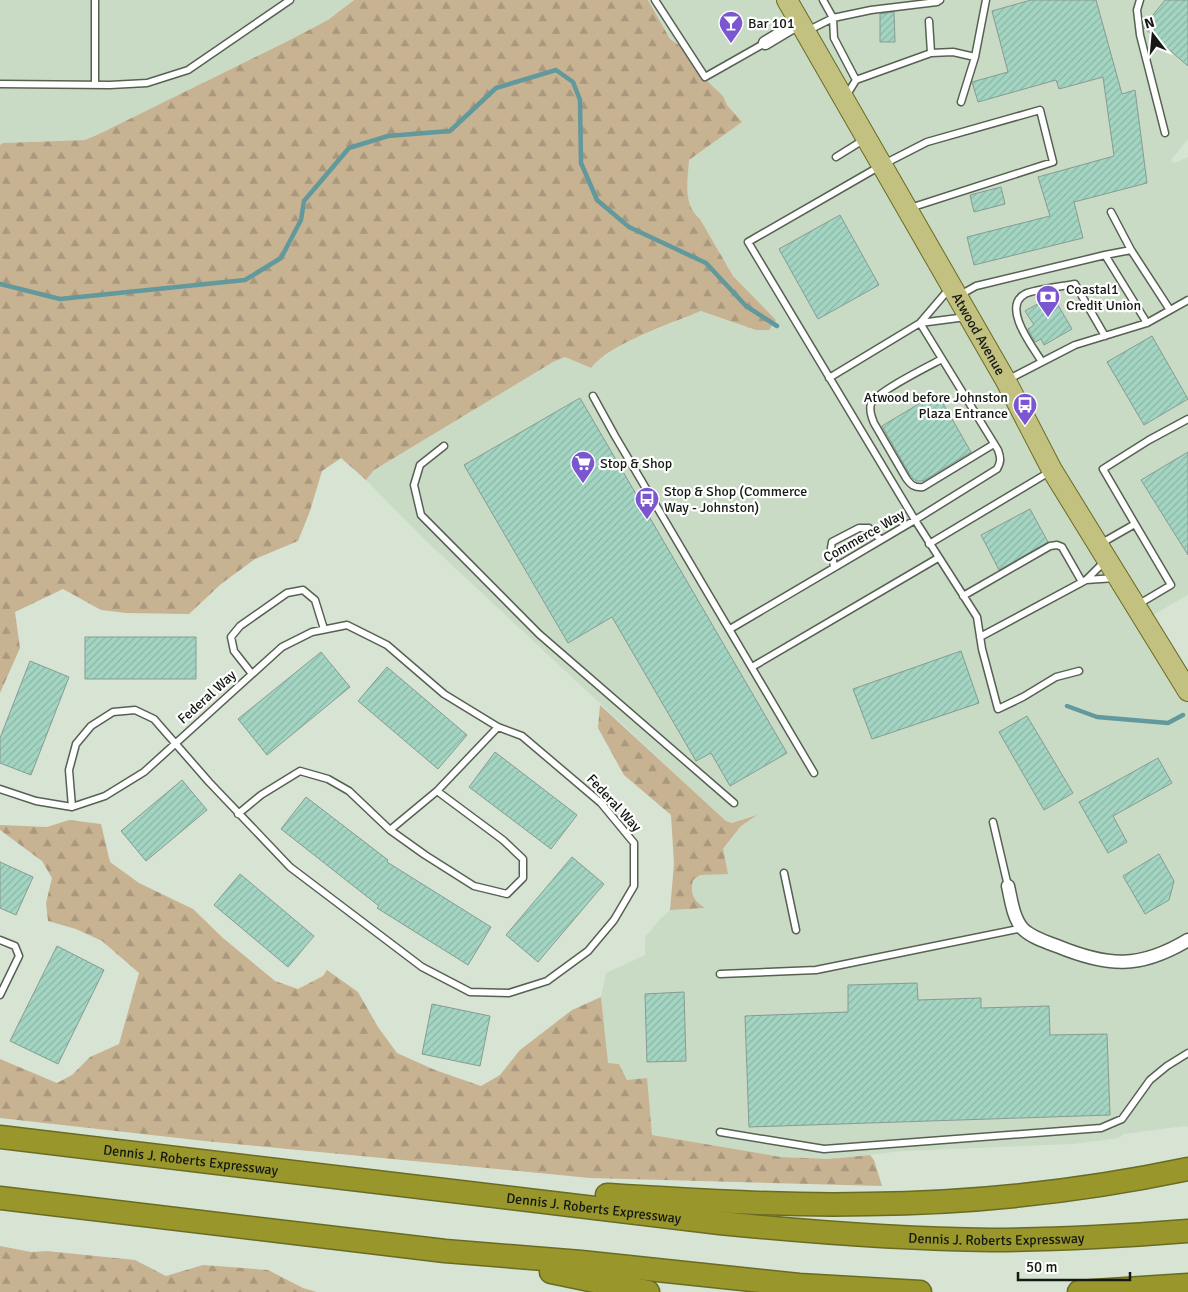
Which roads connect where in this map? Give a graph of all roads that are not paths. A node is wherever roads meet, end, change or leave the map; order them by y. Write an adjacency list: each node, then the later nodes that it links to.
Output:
1 (95, 0): 17 (lane)
2 (290, 0): 17 (lane)
3 (655, 0): 12 (lane)
4 (787, 0): 11 (main road, Atwood Avenue)
5 (822, 0): 9 (lane)
6 (940, 0): 9 (lane)
7 (986, 0): 14 (lane)
8 (1140, 0): 20 (lane)
9 (834, 18): 11 (lane); 15 (lane)
10 (929, 21): 13 (lane)
11 (803, 27): 12 (street); 18 (main road, Atwood Avenue)
12 (765, 43)
13 (931, 52): 14 (lane); 15 (lane)
14 (976, 57): 19 (lane)
15 (856, 80): 18 (lane)
16 (0, 84): 17 (lane)
17 (95, 85)
18 (844, 99): 21 (main road, Atwood Avenue)
19 (961, 102)
20 (1165, 133)
21 (866, 139): 22 (lane); 23 (main road, Atwood Avenue)
22 (836, 157)
23 (882, 165): 24 (main road, Atwood Avenue); 24 (lane); 37 (lane)
24 (906, 210): 28 (main road, Atwood Avenue)
25 (1111, 212): 26 (lane)
26 (1131, 250): 27 (lane); 30 (lane)
27 (1105, 255): 28 (lane); 33 (lane)
28 (954, 291): 31 (main road, Atwood Avenue); 32 (lane)
29 (1188, 300): 30 (lane)
30 (1170, 310): 33 (lane)
31 (968, 316): 32 (lane); 38 (main road, Atwood Avenue)
32 (920, 323): 35 (lane); 37 (lane)
33 (1147, 323): 34 (lane)
34 (1105, 336): 36 (lane); 36 (lane)
35 (942, 359): 41 (lane); 41 (lane)
36 (1042, 362): 38 (lane)
37 (829, 378): 44 (lane)
38 (1006, 381): 43 (main road, Atwood Avenue)
39 (593, 396): 56 (lane)
40 (1188, 419): 45 (lane)
41 (994, 444): 44 (lane)
42 (444, 446): 67 (lane)
43 (1052, 470): 47 (lane); 48 (main road, Atwood Avenue)
44 (915, 520): 46 (lane, Commerce Way); 47 (lane, Commerce Way)
45 (1135, 524): 48 (lane); 54 (lane)
46 (881, 540): 50 (lane, Commerce Way); 50 (lane)
47 (929, 544): 49 (lane, Commerce Way)
48 (1103, 552): 51 (main road, Atwood Avenue); 52 (lane)
49 (938, 558): 53 (lane, Commerce Way); 58 (lane)
50 (834, 567): 56 (lane, Commerce Way)
51 (1118, 578): 52 (lane); 54 (main road, Atwood Avenue)
52 (1084, 581): 53 (lane); 57 (lane)
53 (963, 596): 57 (lane, Commerce Way)
54 (1135, 606): 61 (main road, Atwood Avenue)
55 (324, 629): 60 (lane, Federal Way); 60 (lane); 62 (lane, Federal Way)
56 (730, 629): 58 (lane)
57 (980, 637): 59 (lane, Commerce Way)
58 (752, 667): 64 (lane)
59 (1080, 670)
60 (252, 674): 63 (lane, Federal Way)
61 (1188, 692)
62 (498, 727): 66 (lane); 69 (lane, Federal Way)
63 (176, 743): 68 (lane, Federal Way); 68 (lane); 69 (lane, Federal Way)
64 (814, 773)
65 (0, 789): 68 (lane)
66 (437, 791): 71 (lane); 71 (lane)
67 (734, 803)
68 (72, 808)
69 (238, 814): 71 (lane)
70 (993, 822): 73 (lane)
71 (390, 830)
72 (784, 873): 75 (lane)
73 (1008, 886): 74 (street)
74 (1023, 928): 77 (street); 78 (lane)
75 (796, 930)
76 (0, 940): 79 (lane)
77 (1188, 940)
78 (720, 974)
79 (0, 996)
80 (1188, 1053): 81 (lane)
81 (720, 1132)
82 (0, 1137): 84 (highway, Dennis J. Roberts Expressway)
83 (1188, 1169): 84 (highway)
84 (365, 1180): 86 (highway, Dennis J. Roberts Expressway)
85 (0, 1198): 87 (highway)
86 (1188, 1231)
87 (445, 1251): 89 (highway); 90 (highway)
88 (1188, 1285): 91 (highway)
89 (648, 1292)
90 (920, 1292)
91 (1079, 1292)

